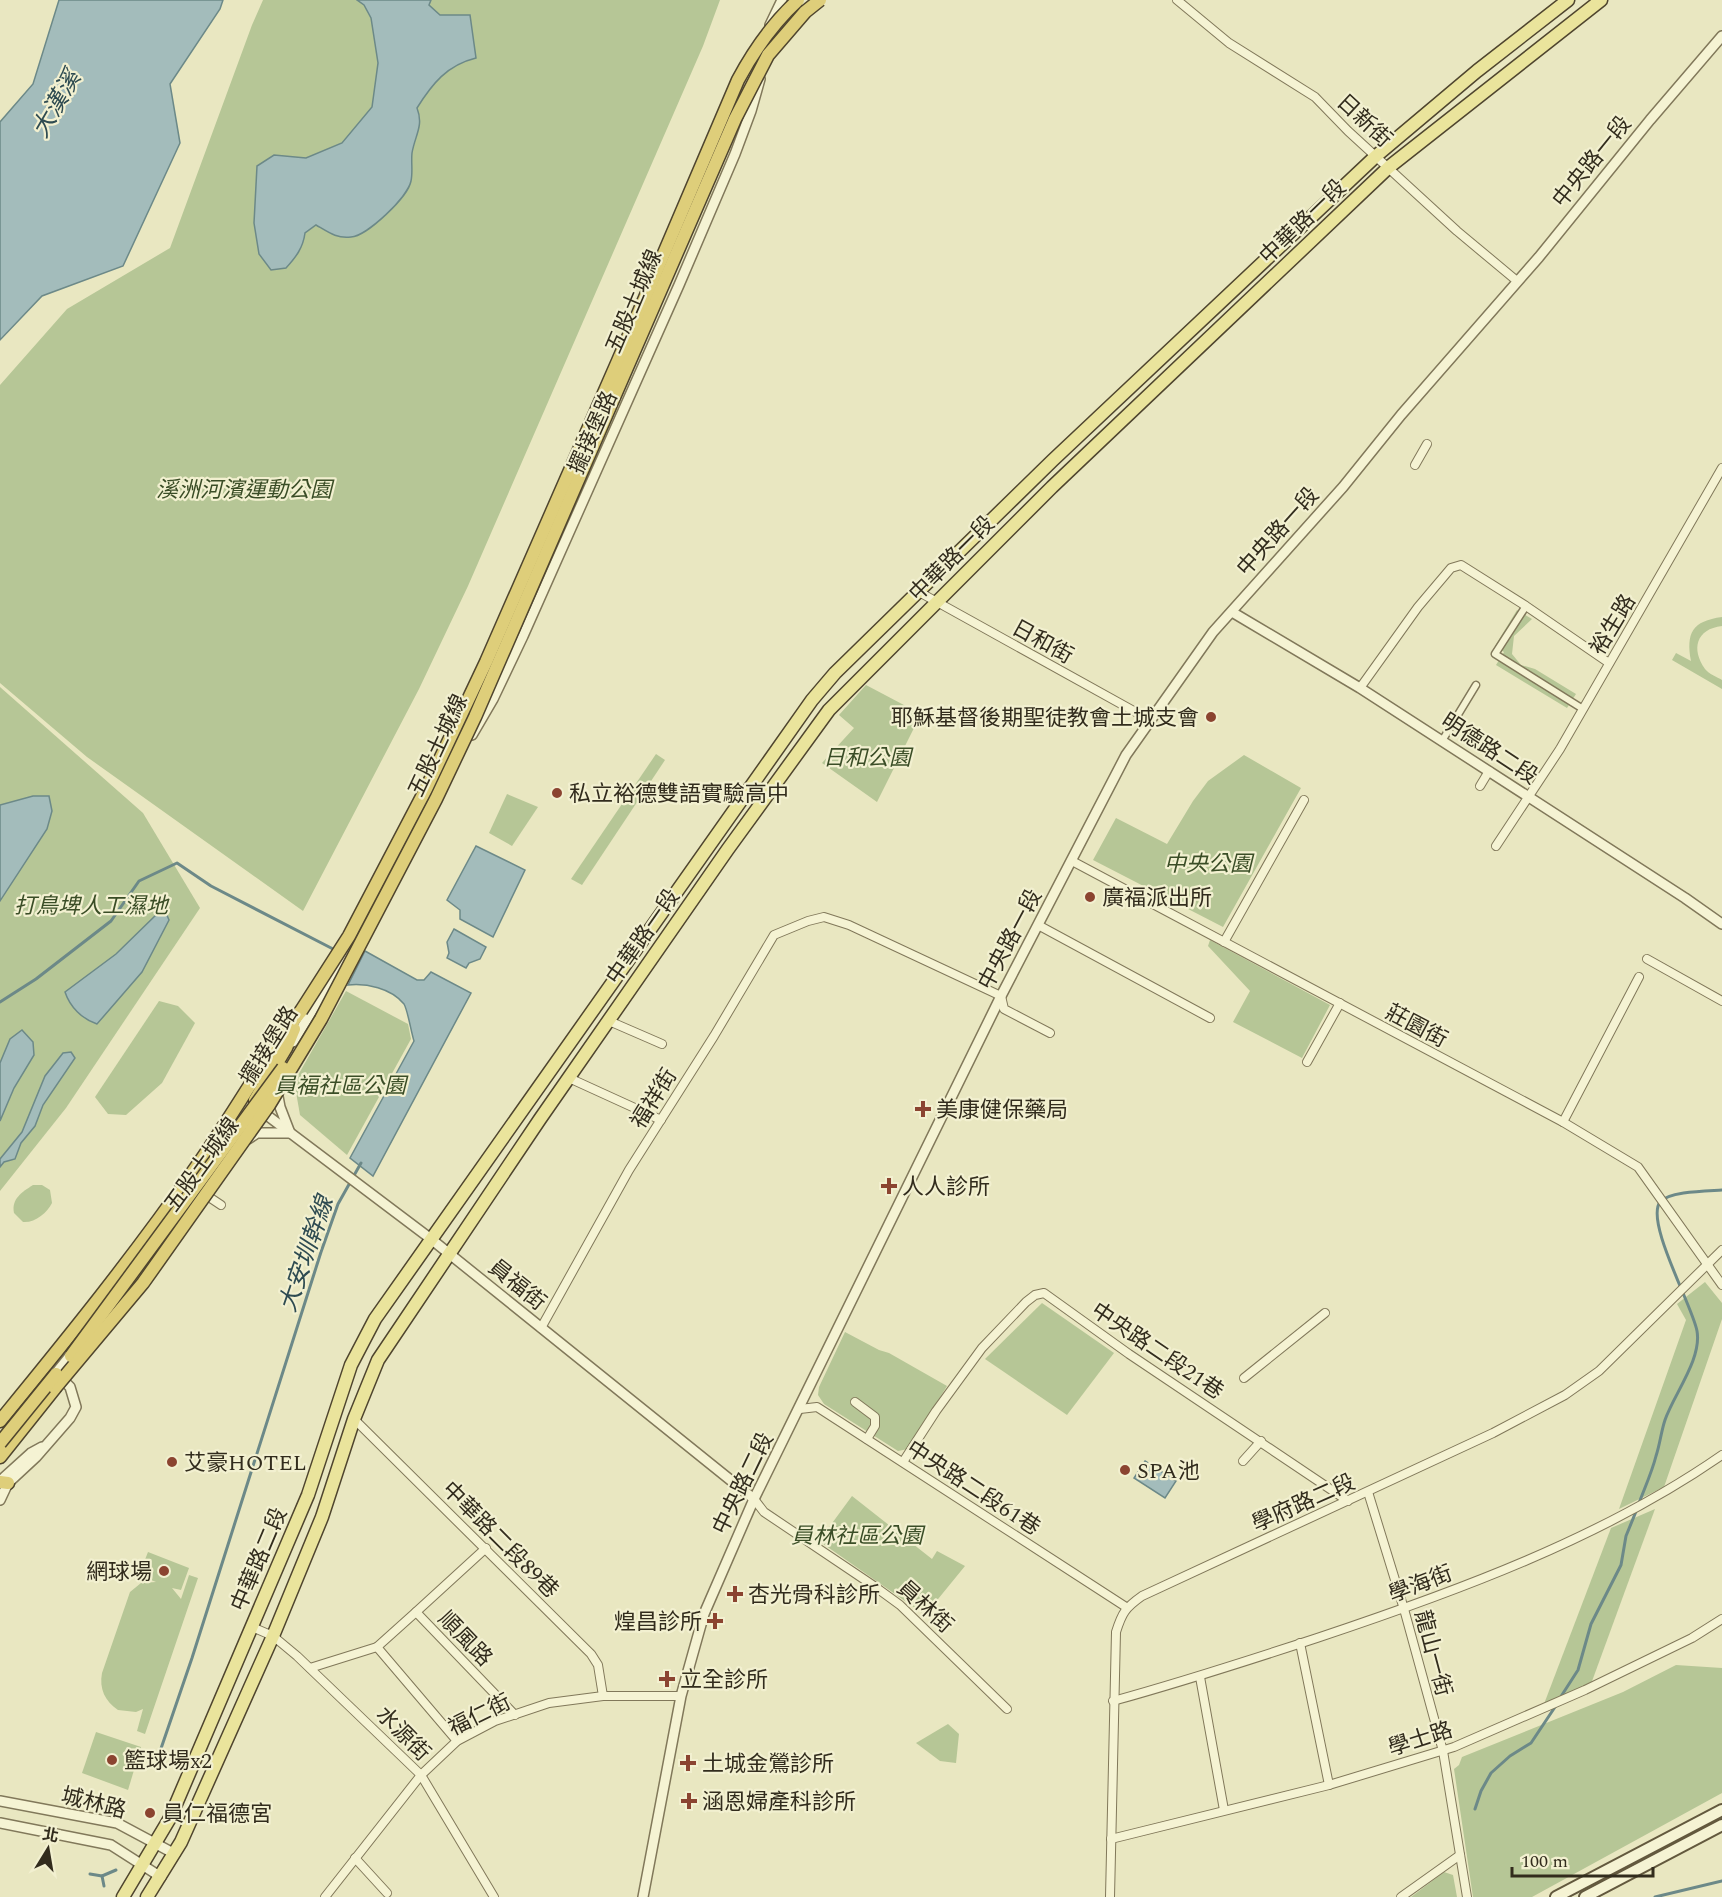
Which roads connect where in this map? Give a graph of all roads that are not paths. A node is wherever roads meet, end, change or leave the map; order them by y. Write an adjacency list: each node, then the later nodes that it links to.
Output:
1 (783, 0): 14 (street, 擺接堡路); 15 (street, 擺接堡路)
2 (798, 0): 41 (highway, 五股土城線, bridge)
3 (820, 0): 42 (highway, 五股土城線, bridge)
4 (1177, 0): 8 (street, 日新街)
5 (1568, 0): 8 (main road, 中華路一段)
6 (1601, 0): 9 (main road, 中華路一段)
7 (1722, 36): 10 (street, 中央路一段)
8 (1376, 156): 9 (street, 日新街); 16 (main road, 中華路一段)
9 (1389, 167): 10 (street, 日新街); 17 (main road, 中華路一段)
10 (1516, 281): 19 (street, 中央路一段)
11 (1427, 444): 12 (street)
12 (1415, 465)
13 (1722, 468): 20 (street, 裕生路)
14 (569, 487): 15 (street); 29 (street, 擺接堡路)
15 (585, 494): 29 (street, 擺接堡路)
16 (919, 592): 17 (street, 日和街); 58 (main road, 中華路一段)
17 (936, 602): 24 (street, 日和街); 44 (main road, 中華路一段)
18 (1526, 606): 20 (street); 22 (street); 23 (street)
19 (1232, 612): 22 (street, 明德路二段); 24 (street, 中央路一段)
20 (1609, 663): 23 (street, 裕生路)
21 (1476, 685): 25 (street)
22 (1360, 688): 25 (street, 明德路二段)
23 (1583, 709): 28 (street, 裕生路)
24 (1150, 720): 32 (street, 中央路一段)
25 (1442, 741): 26 (street, 明德路二段)
26 (1489, 771): 27 (street); 28 (street, 明德路二段)
27 (1480, 786)
28 (1529, 796): 31 (street, 裕生路); 33 (street, 明德路二段)
29 (430, 797): 48 (street, 擺接堡路)
30 (1304, 800): 35 (street)
31 (1496, 846)
32 (1072, 861): 34 (street, 中央路一段); 35 (street, 莊園街)
33 (1722, 924)
34 (1038, 925): 38 (street, 中央路一段); 43 (street)
35 (1224, 942): 40 (street, 莊園街)
36 (1647, 959): 39 (street)
37 (1639, 977): 53 (street)
38 (1001, 996): 45 (street); 51 (street, 中央路一段); 52 (street, 福祥街)
39 (1722, 1001)
40 (1340, 1004): 47 (street); 53 (street, 莊園街)
41 (301, 1011): 50 (highway, bridge); 71 (highway, 五股土城線)
42 (321, 1018): 50 (highway, bridge); 67 (highway, 五股土城線, bridge)
43 (1210, 1018)
44 (609, 1021): 46 (street); 49 (main road, 中華路一段)
45 (1050, 1033)
46 (662, 1044)
47 (1307, 1062)
48 (275, 1071): 50 (street, 擺接堡路); 54 (street)
49 (569, 1078): 52 (street); 60 (main road, 中華路一段)
50 (251, 1109): 54 (street, 員福街); 55 (street, 擺接堡路); 75 (highway, bridge)
51 (946, 1109): 69 (street, 中央路二段)
52 (661, 1120): 64 (street, 福祥街)
53 (1563, 1122): 61 (street, 莊園街)
54 (290, 1133): 55 (street); 58 (street, 員福街)
55 (225, 1151): 56 (street, 擺接堡路)
56 (197, 1189): 57 (street); 65 (street, 擺接堡路)
57 (220, 1205)
58 (431, 1239): 60 (street, 員福街); 90 (main road, 中華路二段)
59 (1722, 1250): 61 (street, 學府路二段)
60 (448, 1253): 64 (street, 員福街); 70 (main road, 中華路二段)
61 (1707, 1265): 62 (street, 莊園街); 81 (street, 學府路二段)
62 (1722, 1285)
63 (1325, 1313): 66 (street)
64 (541, 1328): 82 (street, 員福街)
65 (56, 1373): 72 (street, 擺接堡路); 80 (street)
66 (1244, 1378)
67 (55, 1388): 75 (highway, bridge); 77 (highway, 五股土城線)
68 (855, 1402): 73 (street)
69 (800, 1409): 73 (street, 中央路二段61巷); 82 (street, 中央路二段)
70 (354, 1419): 85 (street, 中華路二段89巷); 91 (main road, 中華路二段)
71 (0, 1421)
72 (0, 1437)
73 (867, 1439): 79 (street, 中央路二段61巷)
74 (1261, 1441): 78 (street); 79 (street, 中央路二段21巷); 84 (street, 中央路二段21巷)
75 (0, 1445)
76 (1722, 1455): 87 (street, 學海街)
77 (0, 1456)
78 (1243, 1461)
79 (903, 1462): 86 (street, 中央路二段61巷)
80 (3, 1482): 83 (street)
81 (1368, 1492): 84 (street, 學府路二段); 87 (street, 龍山一街)
82 (754, 1499): 97 (street, 中央路二段); 99 (street, 員林街)
83 (0, 1500)
84 (1348, 1501): 86 (street, 學府路二段)
85 (486, 1548): 88 (street, 順風路); 96 (street, 中華路二段89巷)
86 (1126, 1607): 98 (street)
87 (1404, 1609): 92 (street, 學海街); 102 (street, 龍山一街)
88 (416, 1612): 93 (street, 順風路); 100 (street, 順風路)
89 (1722, 1619): 102 (street, 學士路)
90 (252, 1627): 91 (street, 水源街); 111 (main road, 中華路二段)
91 (273, 1636): 94 (street, 水源街); 112 (main road, 中華路二段)
92 (1300, 1643): 95 (street, 學海街); 104 (street)
93 (377, 1647): 94 (street, 順風路); 101 (street)
94 (310, 1668): 103 (street, 水源街)
95 (1200, 1677): 98 (street, 學海街); 106 (street)
96 (603, 1696): 97 (street, 福仁街); 100 (street, 福仁街)
97 (681, 1696): 122 (street, 中央路二段)
98 (1113, 1701): 110 (street)
99 (1007, 1709)
100 (515, 1715): 101 (street, 福仁街)
101 (457, 1741): 103 (street, 福仁街)
102 (1443, 1751): 104 (street, 學士路); 113 (street, 龍山一街)
103 (421, 1775): 114 (street, 福仁街); 121 (street, 水源街)
104 (1329, 1785): 106 (street, 學士路)
105 (0, 1801): 111 (street, 城林路)
106 (1224, 1810): 110 (street, 學士路)
107 (1722, 1810): 126 (main road)
108 (0, 1823): 115 (street, 城林路)
109 (1722, 1825): 127 (main road)
110 (1111, 1839): 123 (street)
111 (156, 1843): 112 (street, 城林路); 115 (main road, 中華路二段)
112 (175, 1854): 116 (main road, 中華路二段)
113 (1460, 1855): 124 (street); 125 (street, 龍山一街)
114 (355, 1858): 117 (street); 120 (street, 福仁街)
115 (143, 1864): 116 (street, 城林路); 118 (main road, 中華路二段)
116 (161, 1876): 119 (main road, 中華路二段)
117 (387, 1893)
118 (123, 1897)
119 (147, 1897)
120 (325, 1897)
121 (494, 1897)
122 (643, 1897)
123 (1110, 1897)
124 (1401, 1897)
125 (1467, 1897)
126 (1556, 1897)
127 (1585, 1897)

